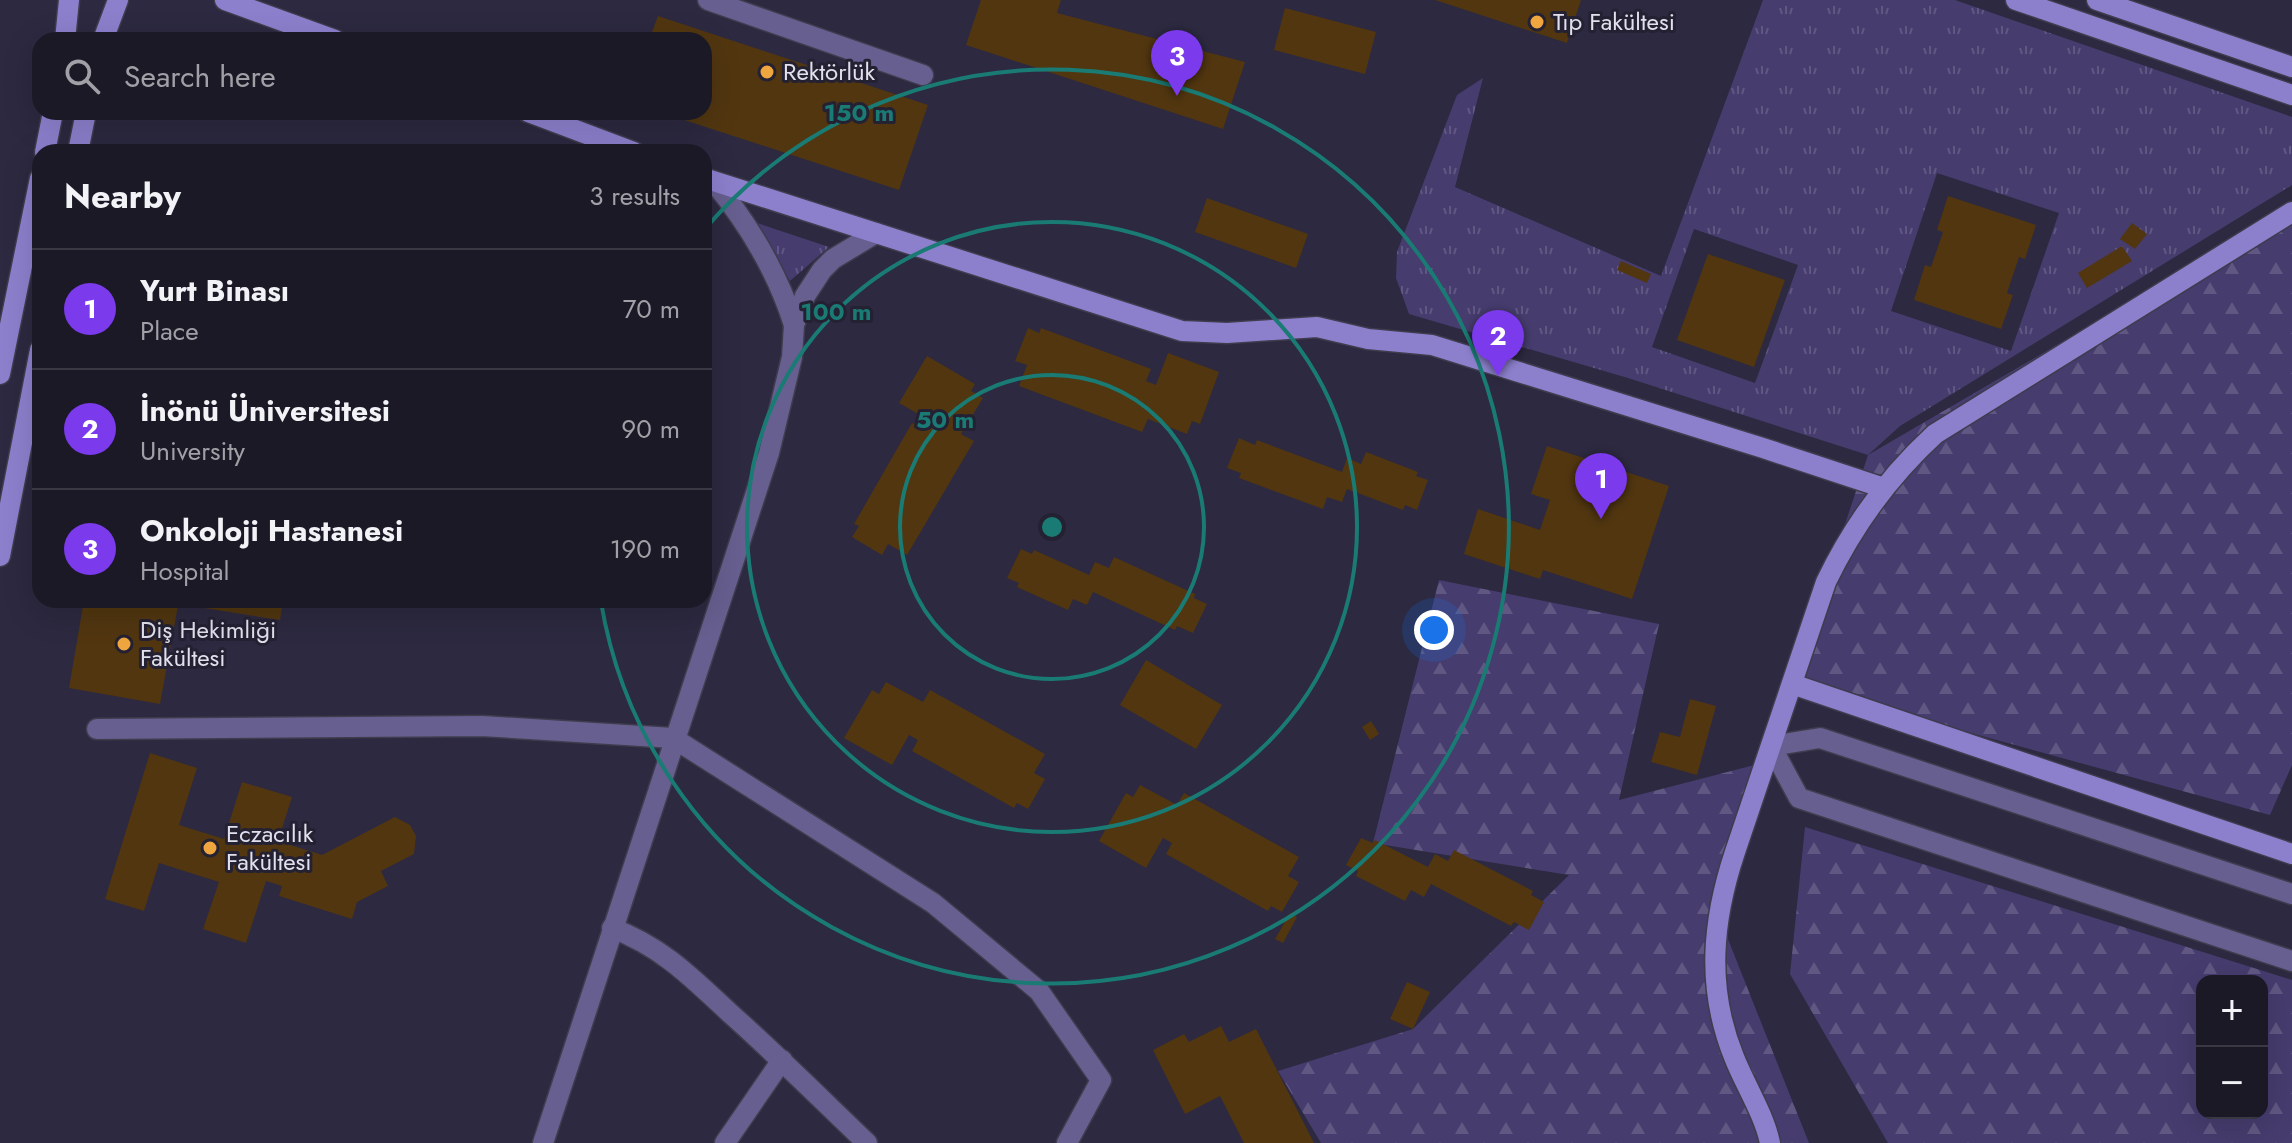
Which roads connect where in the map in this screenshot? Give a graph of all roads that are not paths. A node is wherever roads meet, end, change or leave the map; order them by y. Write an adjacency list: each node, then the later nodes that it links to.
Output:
1 (69, 0): 9 (street)
2 (118, 0): 10 (street)
3 (225, 0): 8 (street)
4 (253, 0): 8 (street)
5 (708, 0): 13 (street)
6 (2016, 0): 14 (street)
7 (2097, 0): 12 (street)
8 (273, 17): 11 (street)
9 (66, 32)
10 (106, 32)
11 (313, 32)
12 (2292, 67)
13 (923, 75)
14 (2292, 95)
15 (51, 120): 18 (street)
16 (84, 120): 19 (street)
17 (549, 120): 20 (street)
18 (47, 144)
19 (80, 144)
20 (613, 144)
21 (712, 181): 25 (street)
22 (712, 183): 26 (street)
23 (2292, 212): 29 (street)
24 (32, 217): 27 (street)
25 (876, 233): 26 (street); 29 (street)
26 (794, 325): 33 (street)
27 (0, 374)
28 (32, 391): 30 (street)
29 (1884, 488): 31 (street)
30 (0, 556)
31 (1792, 684): 34 (street); 35 (street)
32 (97, 729): 33 (street)
33 (673, 738): 37 (street); 44 (street)
34 (1771, 746): 36 (street); 38 (street); 40 (street)
35 (2292, 854)
36 (2292, 894)
37 (612, 928): 39 (street); 41 (street)
38 (2292, 961)
39 (782, 1060): 42 (street); 43 (street)
40 (1771, 1141)
41 (543, 1143)
42 (725, 1143)
43 (867, 1143)
44 (1067, 1143)

